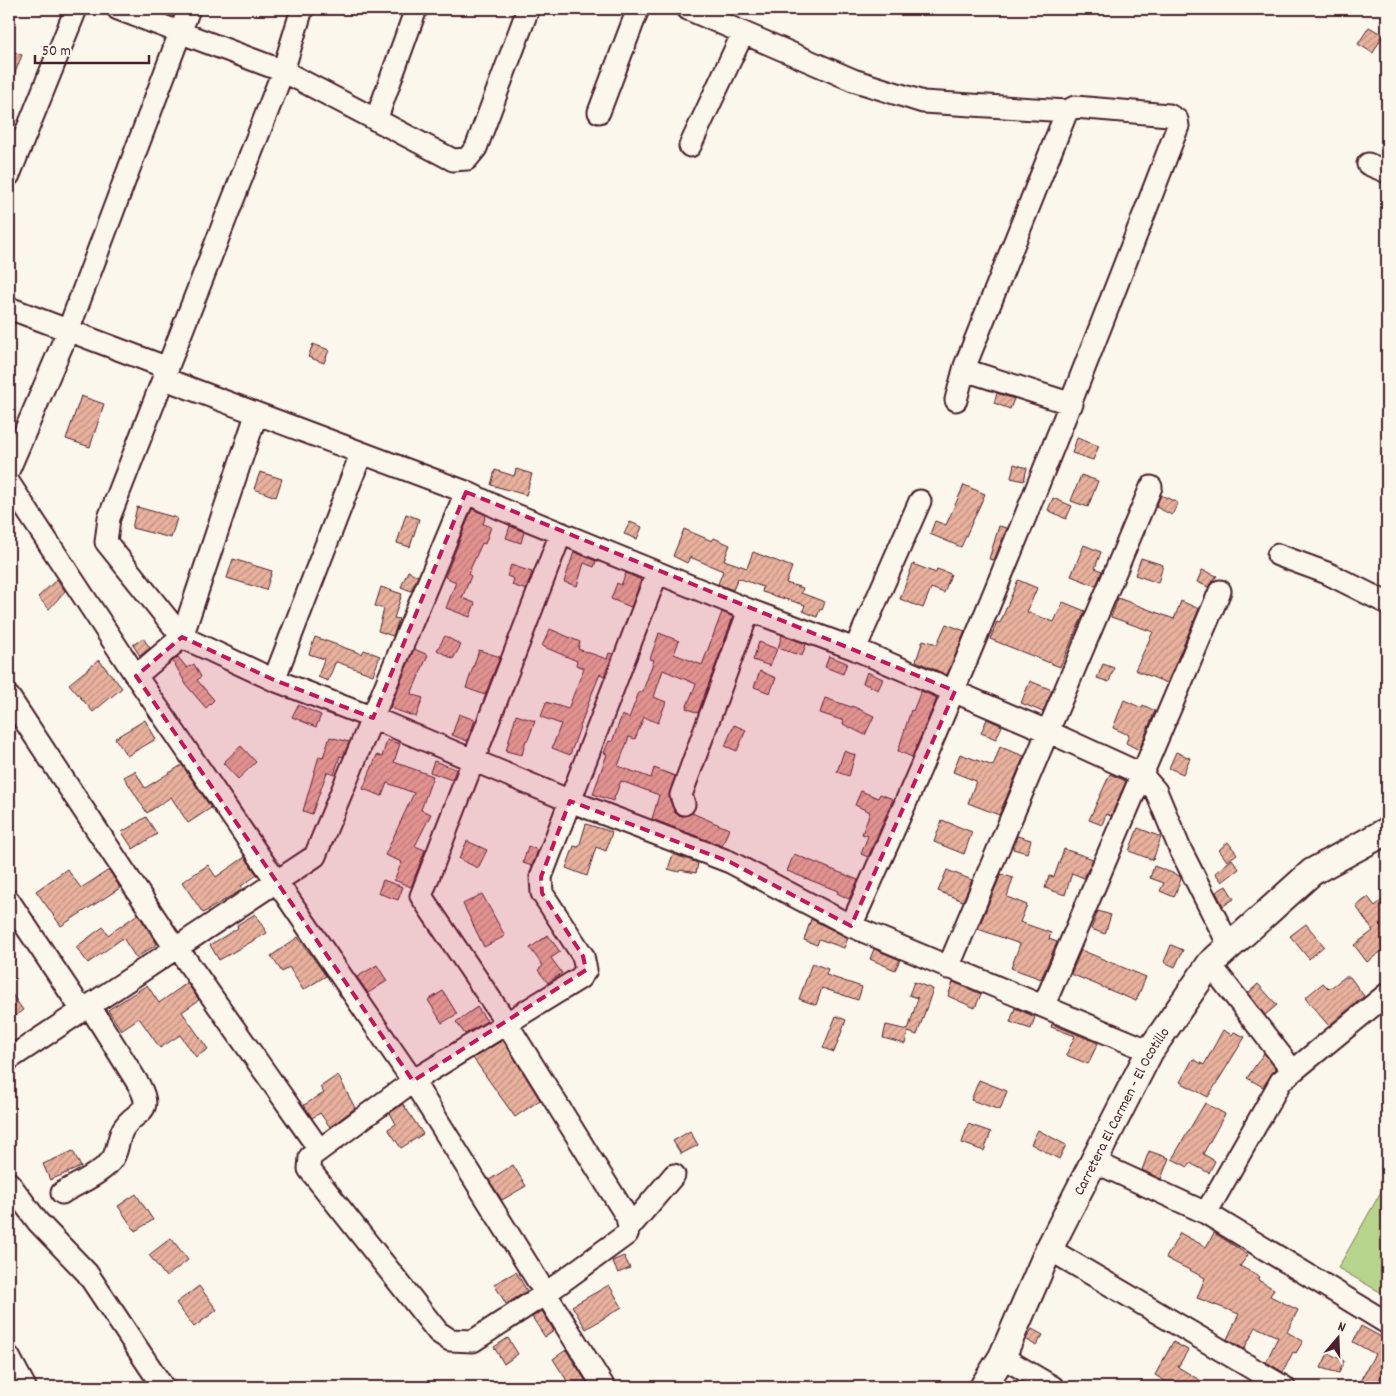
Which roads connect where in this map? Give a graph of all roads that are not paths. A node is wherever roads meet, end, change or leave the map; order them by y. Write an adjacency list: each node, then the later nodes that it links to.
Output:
1 (76, 9): 18 (street)
2 (118, 9): 9 (street)
3 (190, 9): 9 (street)
4 (302, 9): 11 (street)
5 (416, 9): 14 (street)
6 (528, 9): 14 (street)
7 (638, 9): 13 (street)
8 (688, 9): 10 (street)
9 (181, 32): 11 (street); 20 (street)
10 (743, 33): 12 (street); 15 (street)
11 (283, 71): 14 (street); 22 (street)
12 (1068, 111): 21 (street); 24 (street)
13 (599, 112)
14 (376, 120)
15 (690, 146)
16 (1368, 164): 17 (street)
17 (1387, 172)
18 (9, 175)
19 (9, 308): 20 (street)
20 (68, 330): 22 (street); 27 (street)
21 (965, 366): 23 (street); 24 (street)
22 (166, 373): 25 (street); 38 (street)
23 (956, 400)
24 (1072, 404): 42 (street)
25 (256, 414): 26 (street); 38 (street)
26 (361, 454): 30 (street); 41 (street)
27 (9, 469)
28 (9, 483): 40 (street)
29 (1151, 487): 45 (street)
30 (466, 492): 32 (street); 44 (street)
31 (920, 500): 39 (street)
32 (561, 533): 34 (street); 46 (street)
33 (1278, 555): 36 (street)
34 (657, 573): 37 (street); 48 (street)
35 (1220, 591): 47 (street)
36 (1387, 603)
37 (749, 610): 39 (street); 49 (street)
38 (182, 638): 40 (street); 41 (street)
39 (855, 649): 42 (street)
40 (136, 676): 51 (street)
41 (274, 680): 44 (street)
42 (955, 691): 45 (street); 53 (street)
43 (9, 697): 55 (street)
44 (373, 718): 46 (street); 51 (street)
45 (1049, 732): 47 (street); 57 (street)
46 (472, 761): 48 (street); 61 (street)
47 (1141, 774): 54 (street); 59 (street)
48 (570, 801): 53 (street); 61 (street)
49 (684, 804)
50 (1387, 831): 54 (main road, Carretera El Carmen - El Ocotillo)
51 (277, 880): 55 (street); 65 (street)
52 (9, 901): 60 (street)
53 (850, 926): 57 (street)
54 (1230, 947): 56 (main road, Carretera El Carmen - El Ocotillo)
55 (181, 954): 60 (street); 66 (street)
56 (1210, 964): 62 (main road, Carretera El Carmen - El Ocotillo); 64 (street)
57 (948, 968): 59 (street)
58 (1387, 994): 64 (street)
59 (1044, 1005): 62 (street)
60 (86, 1007): 63 (street); 70 (street)
61 (506, 1022): 65 (street); 72 (street)
62 (1150, 1051): 67 (main road, Carretera El Carmen - El Ocotillo)
63 (9, 1059)
64 (1293, 1071): 71 (street)
65 (413, 1081): 66 (street); 74 (street)
66 (319, 1149): 74 (street)
67 (1095, 1162): 71 (street); 73 (main road, Carretera El Carmen - El Ocotillo)
68 (674, 1175): 72 (street)
69 (9, 1183): 79 (street)
70 (62, 1193)
71 (1206, 1213): 75 (street)
72 (629, 1228): 74 (street)
73 (1049, 1249): 77 (main road, Carretera El Carmen - El Ocotillo); 83 (street)
74 (545, 1294): 80 (street)
75 (1387, 1323)
76 (9, 1357): 78 (street)
77 (1002, 1357): 81 (main road, Carretera El Carmen - El Ocotillo); 82 (street)
78 (25, 1387)
79 (163, 1387)
80 (604, 1387)
81 (983, 1387)
82 (1053, 1387)
83 (1284, 1387)

